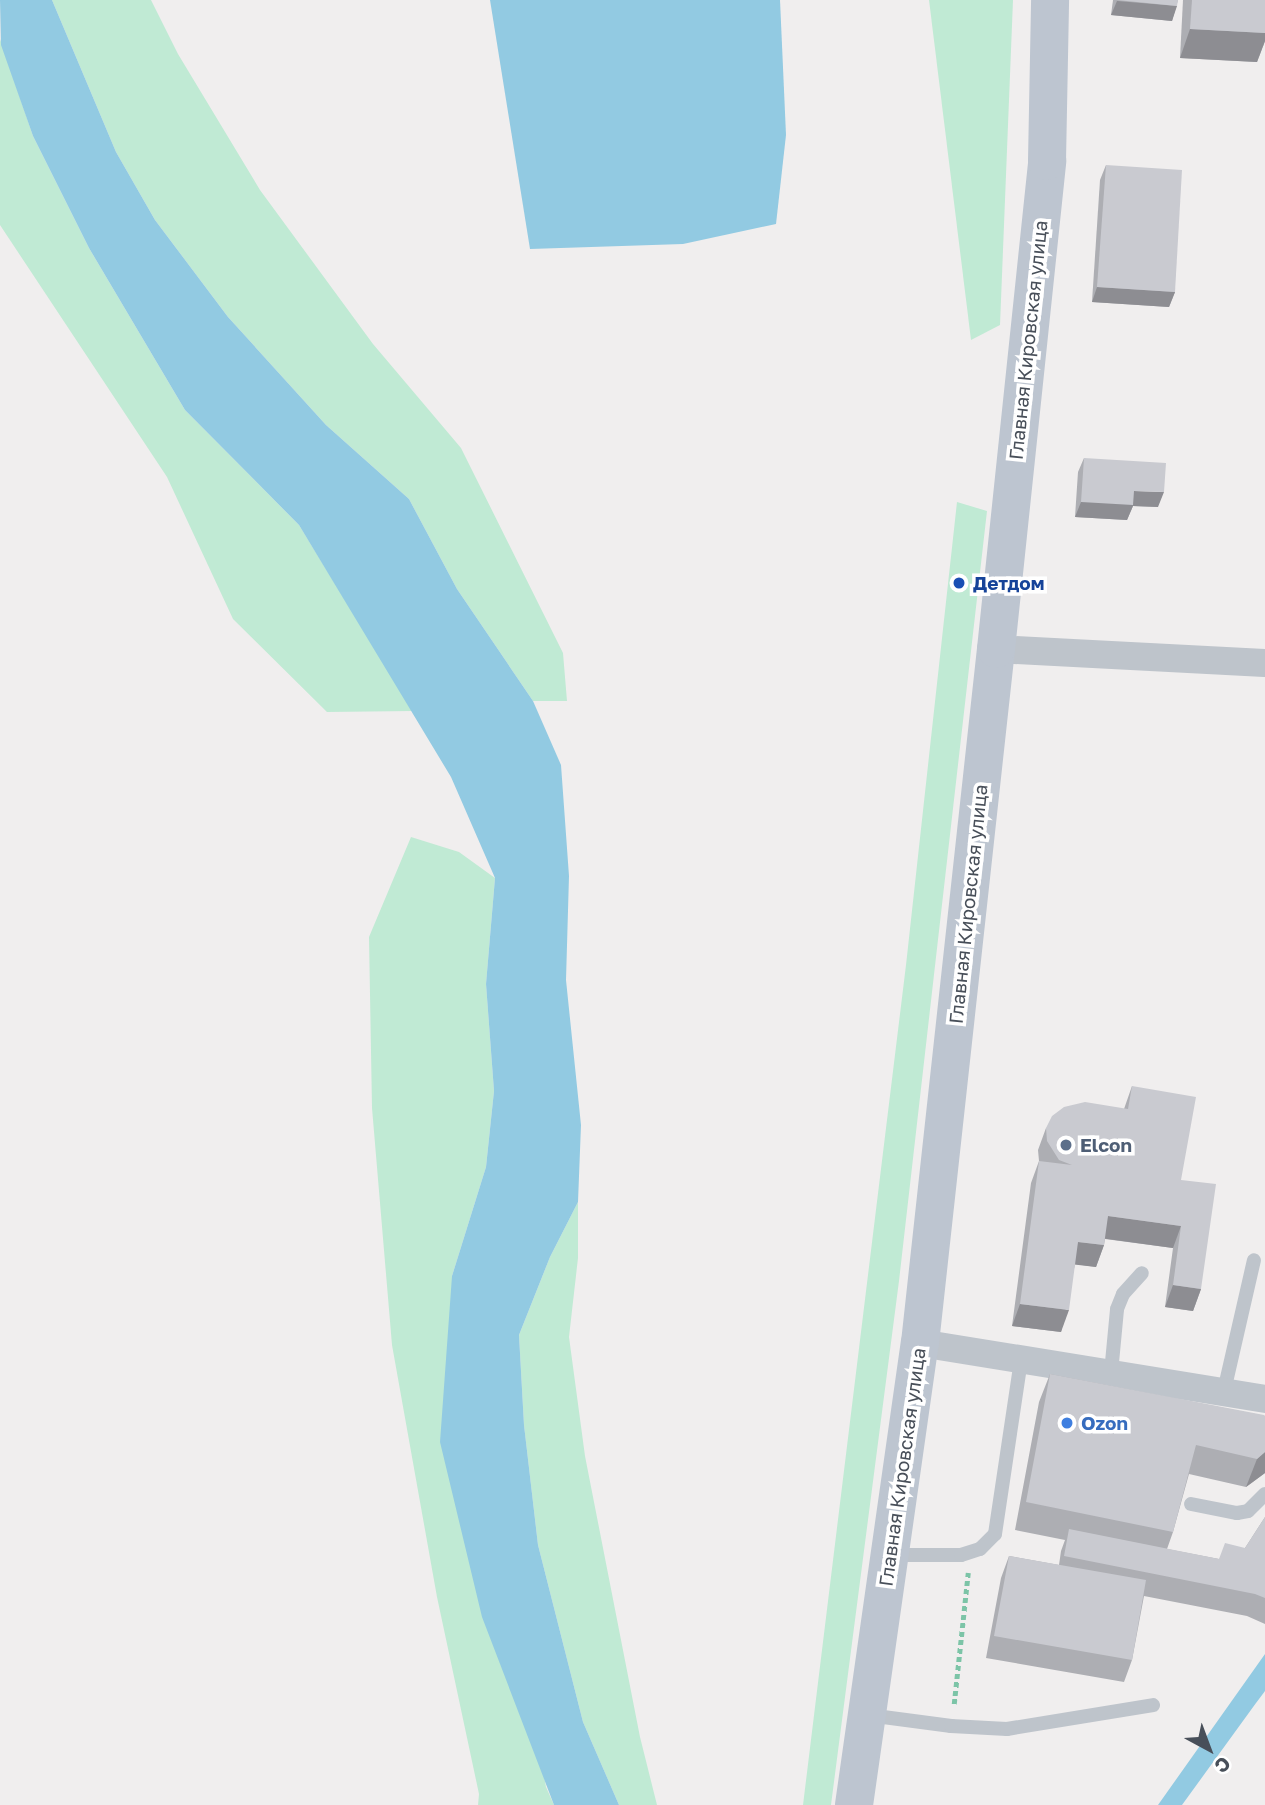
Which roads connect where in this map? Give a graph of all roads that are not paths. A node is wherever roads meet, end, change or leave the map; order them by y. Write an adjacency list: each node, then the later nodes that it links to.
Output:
1 (1050, 0): 2 (main road, Главная Кировская улица)
2 (996, 649): 3 (street); 6 (main road, Главная Кировская улица)
3 (1265, 663)
4 (1254, 1260): 9 (lane)
5 (1142, 1273): 8 (lane)
6 (920, 1343): 7 (street); 13 (main road, Главная Кировская улица)
7 (1021, 1359): 8 (street); 13 (lane)
8 (1111, 1373): 9 (street)
9 (1224, 1391): 10 (street)
10 (1265, 1399)
11 (1265, 1494): 12 (lane)
12 (1191, 1504)
13 (890, 1555): 15 (main road, Главная Кировская улица)
14 (1153, 1705): 15 (lane)
15 (866, 1714): 16 (main road, Главная Кировская улица)
16 (853, 1805)

